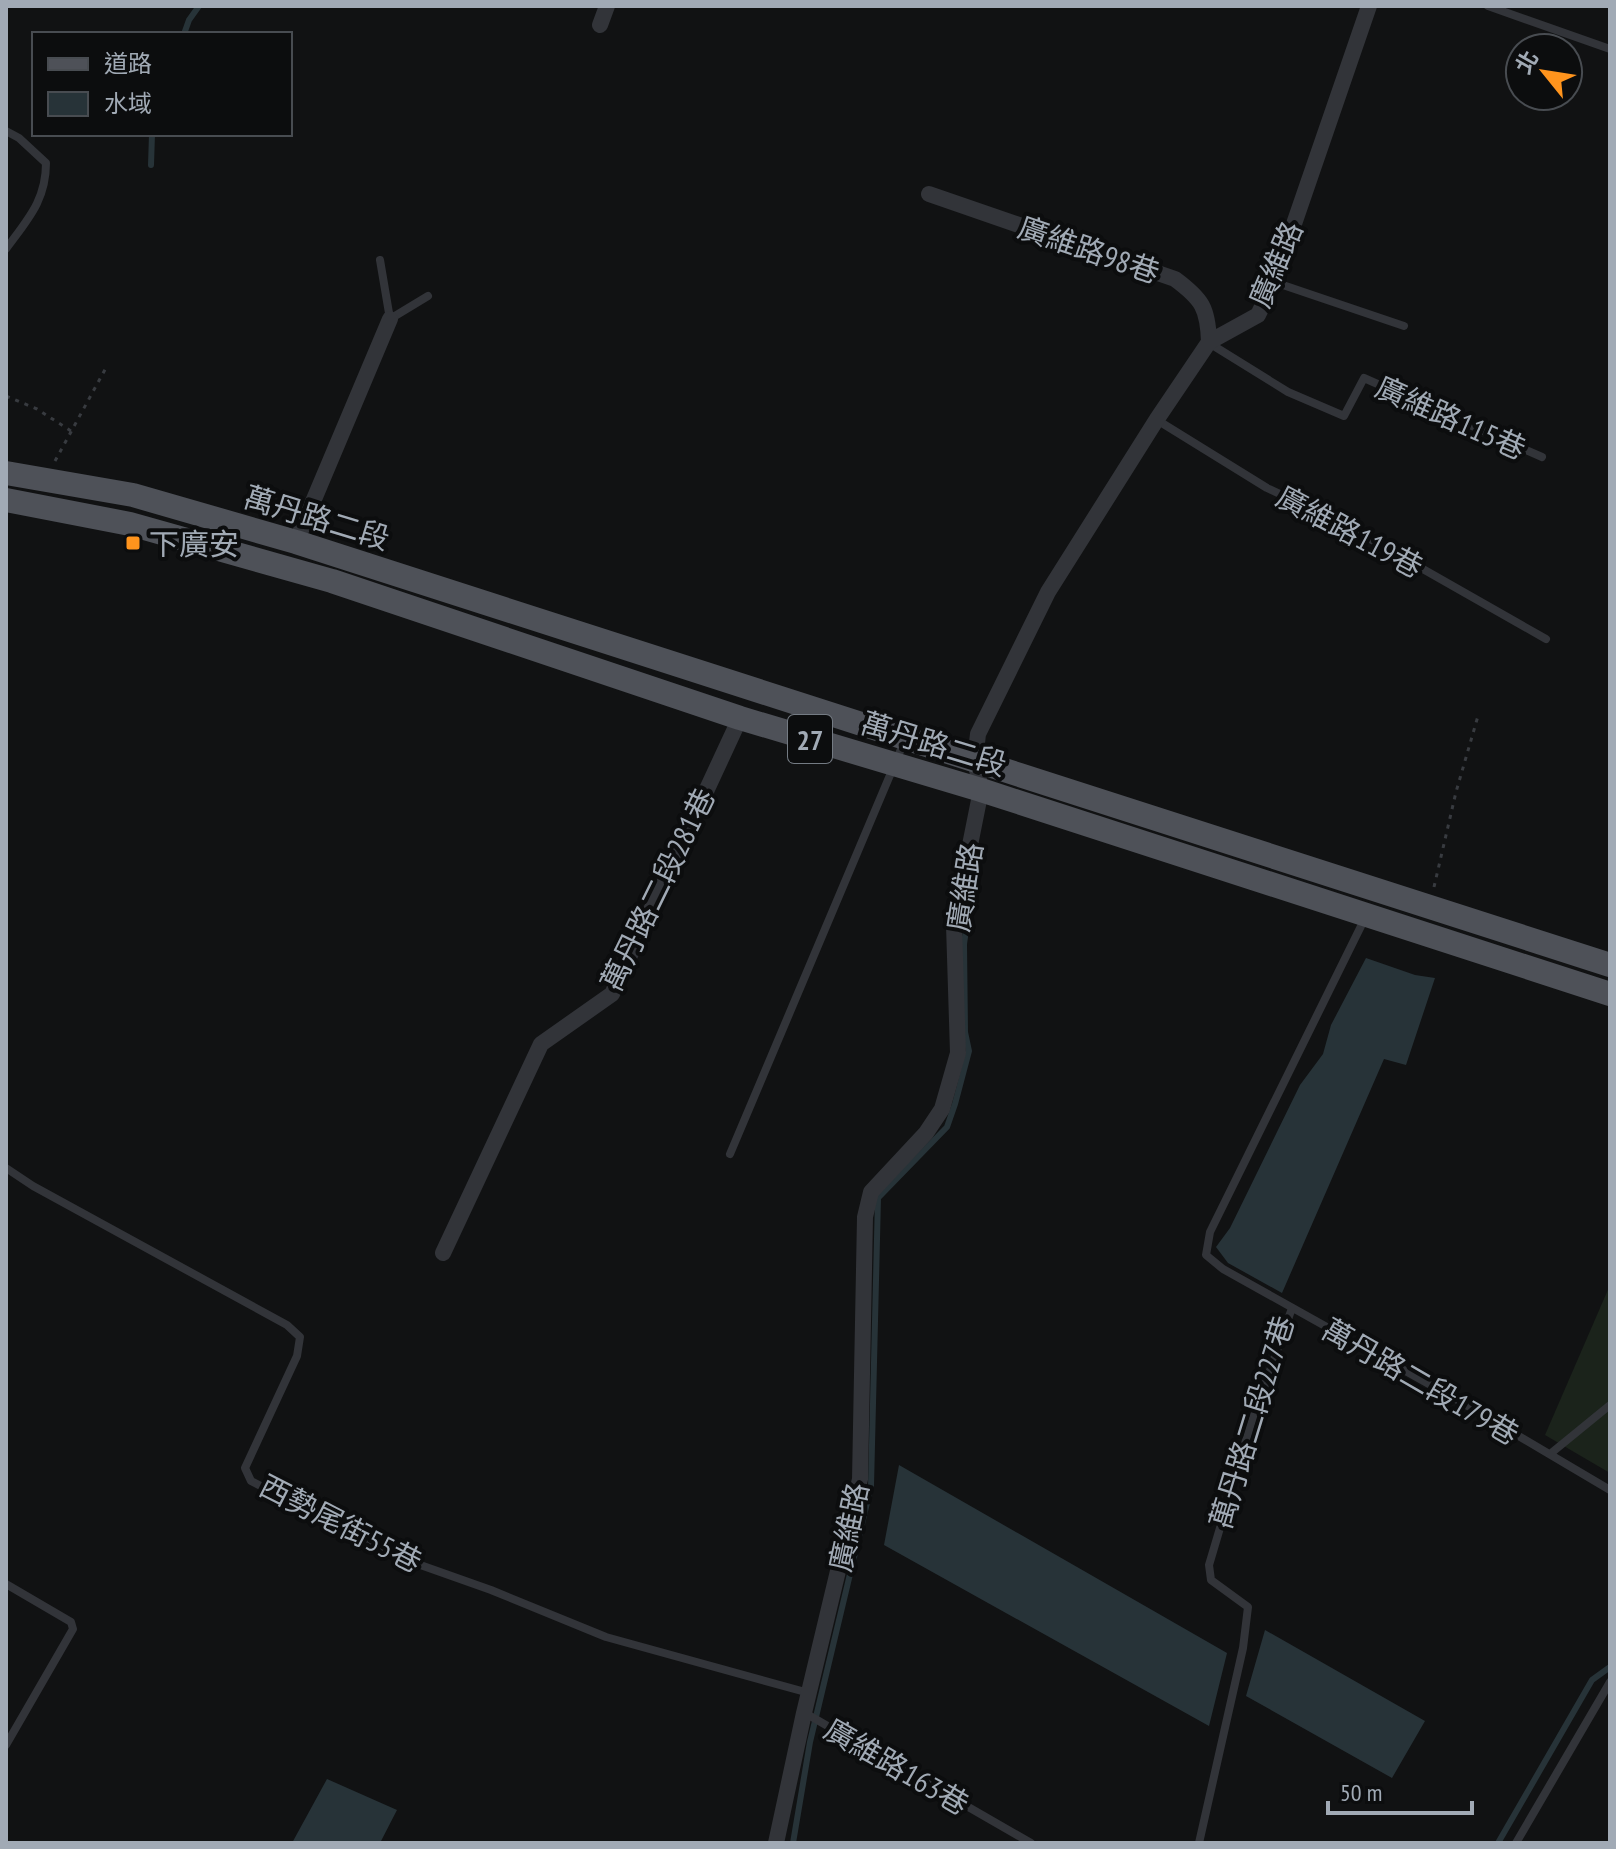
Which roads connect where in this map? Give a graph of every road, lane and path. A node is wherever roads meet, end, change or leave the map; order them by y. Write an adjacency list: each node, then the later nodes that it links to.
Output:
1 (607, 6): 4 (street)
2 (1369, 6): 10 (street, 廣維路)
3 (1488, 6): 5 (lane)
4 (600, 25)
5 (1610, 49)
6 (6, 131): 8 (lane)
7 (929, 194): 14 (street, 廣維路98巷)
8 (6, 249)
9 (380, 260): 12 (lane)
10 (1274, 282): 13 (lane); 14 (street, 廣維路)
11 (428, 296): 12 (lane)
12 (390, 319): 23 (street)
13 (1404, 326)
14 (1209, 342): 17 (street, 廣維路); 19 (lane, 廣維路115巷)
15 (107, 366): 18 (path)
16 (6, 396): 18 (path)
17 (1157, 419): 25 (lane, 廣維路119巷); 29 (street, 廣維路)
18 (71, 431): 21 (path)
19 (1542, 457)
20 (6, 473): 21 (main road, 萬丹路二段 / 27)
21 (45, 479): 23 (main road, 萬丹路二段 / 27)
22 (6, 500): 24 (main road, 萬丹路二段 / 27)
23 (296, 542): 24 (lane); 28 (main road, 萬丹路二段 / 27)
24 (287, 569): 27 (main road, 萬丹路二段 / 27)
25 (1546, 639)
26 (1478, 716): 32 (path)
27 (740, 718): 30 (main road, 萬丹路二段 / 27); 38 (street, 萬丹路二段281巷)
28 (905, 739): 29 (main road, 萬丹路二段 / 27); 30 (lane)
29 (975, 760): 31 (street, 廣維路); 32 (main road, 萬丹路二段 / 27)
30 (894, 765): 31 (main road, 萬丹路二段 / 27); 36 (lane)
31 (981, 790): 33 (main road, 萬丹路二段 / 27); 45 (street, 廣維路)
32 (1430, 906): 34 (main road, 萬丹路二段 / 27)
33 (1366, 915): 35 (main road, 萬丹路二段 / 27); 39 (lane, 萬丹路二段227巷)
34 (1610, 965)
35 (1610, 994)
36 (730, 1154)
37 (6, 1168): 45 (lane, 西勢尾街55巷)
38 (443, 1253)
39 (1292, 1308): 41 (lane, 萬丹路二段179巷); 50 (lane, 萬丹路二段227巷)
40 (1610, 1405): 41 (lane, 萬丹路二段179巷)
41 (1550, 1454): 42 (lane, 萬丹路二段179巷)
42 (1610, 1490)
43 (6, 1584): 47 (lane)
44 (1609, 1685): 51 (lane)
45 (809, 1694): 46 (street, 廣維路)
46 (804, 1713): 48 (street, 廣維路); 49 (lane, 廣維路163巷)
47 (6, 1745)
48 (776, 1843)
49 (1031, 1843)
50 (1199, 1843)
51 (1516, 1843)

